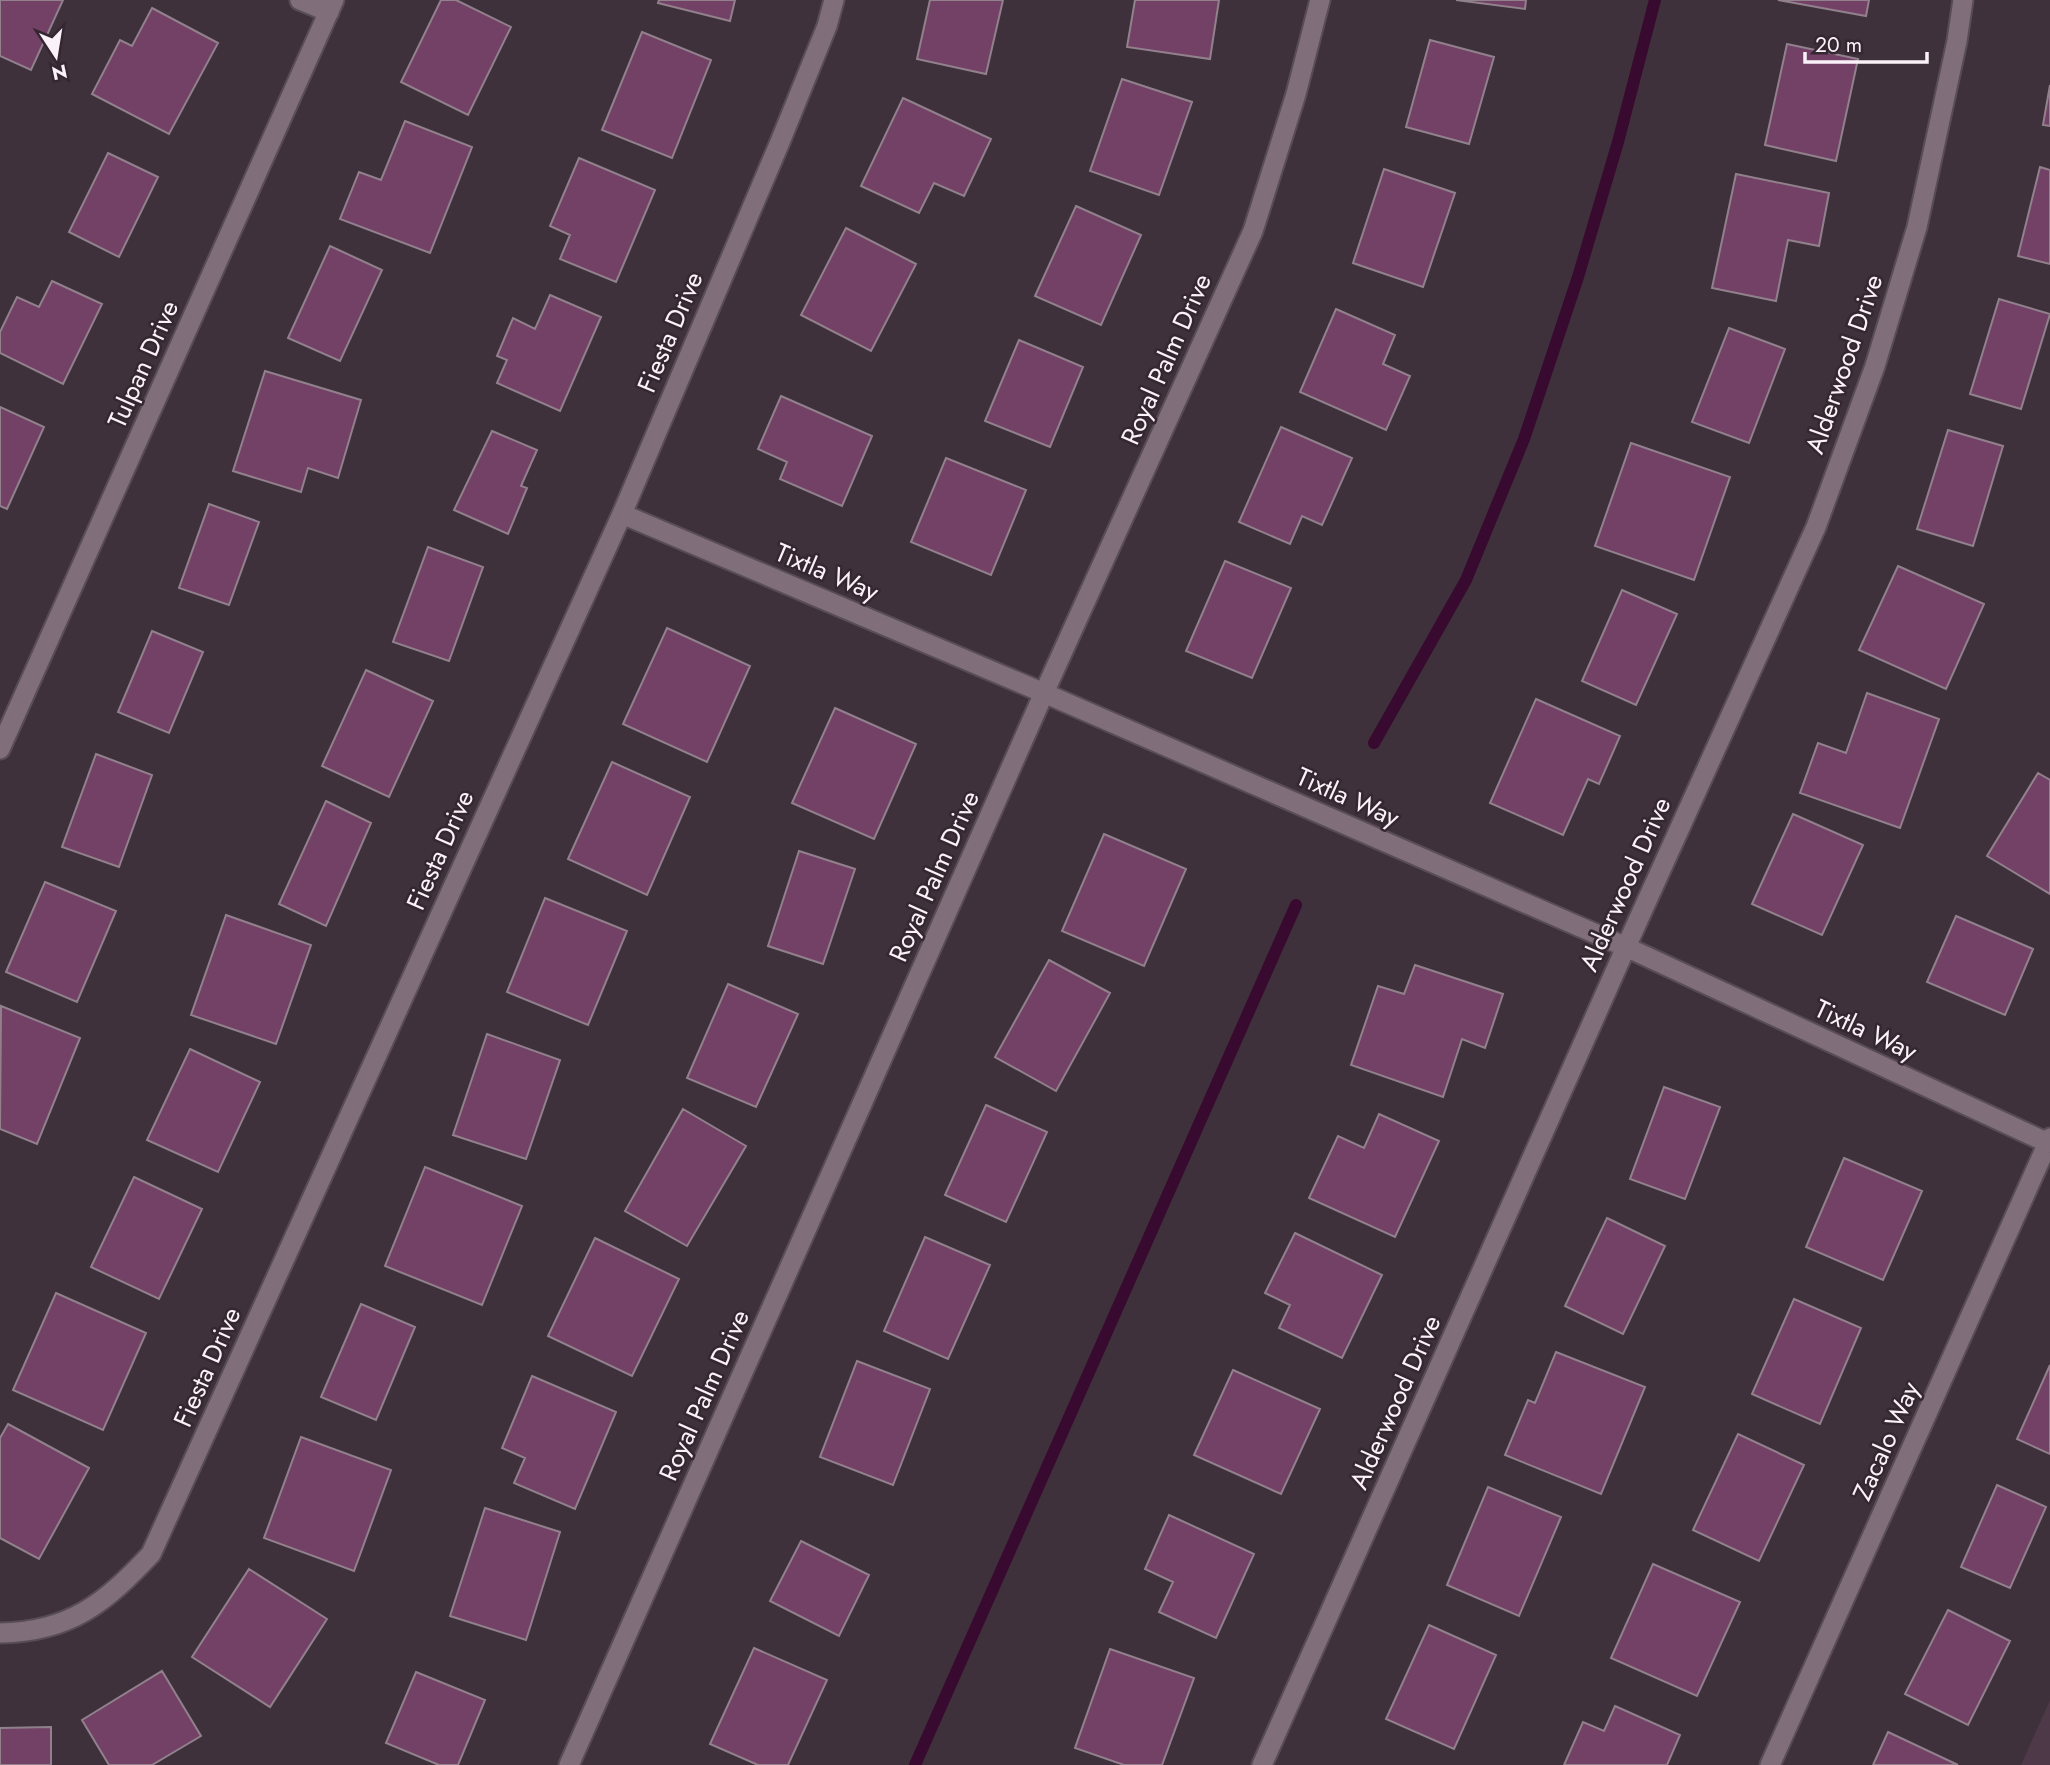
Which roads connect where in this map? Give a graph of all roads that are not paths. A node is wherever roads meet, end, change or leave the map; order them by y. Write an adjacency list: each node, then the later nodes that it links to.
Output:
1 (300, 0): 5 (street)
2 (834, 0): 6 (street, Fiesta Drive)
3 (1320, 0): 7 (street, Royal Palm Drive)
4 (1963, 0): 9 (street, Alderwood Drive)
5 (331, 6): 8 (street, Tulpan Drive)
6 (622, 514): 7 (street, Tixtla Way); 11 (street, Fiesta Drive)
7 (1044, 693): 9 (street, Tixtla Way); 12 (street, Royal Palm Drive)
8 (0, 749)
9 (1626, 947): 10 (street, Tixtla Way); 13 (street, Alderwood Drive)
10 (2049, 1140): 14 (street, Zacalo Way)
11 (0, 1633)
12 (569, 1765)
13 (1262, 1765)
14 (1770, 1765)

